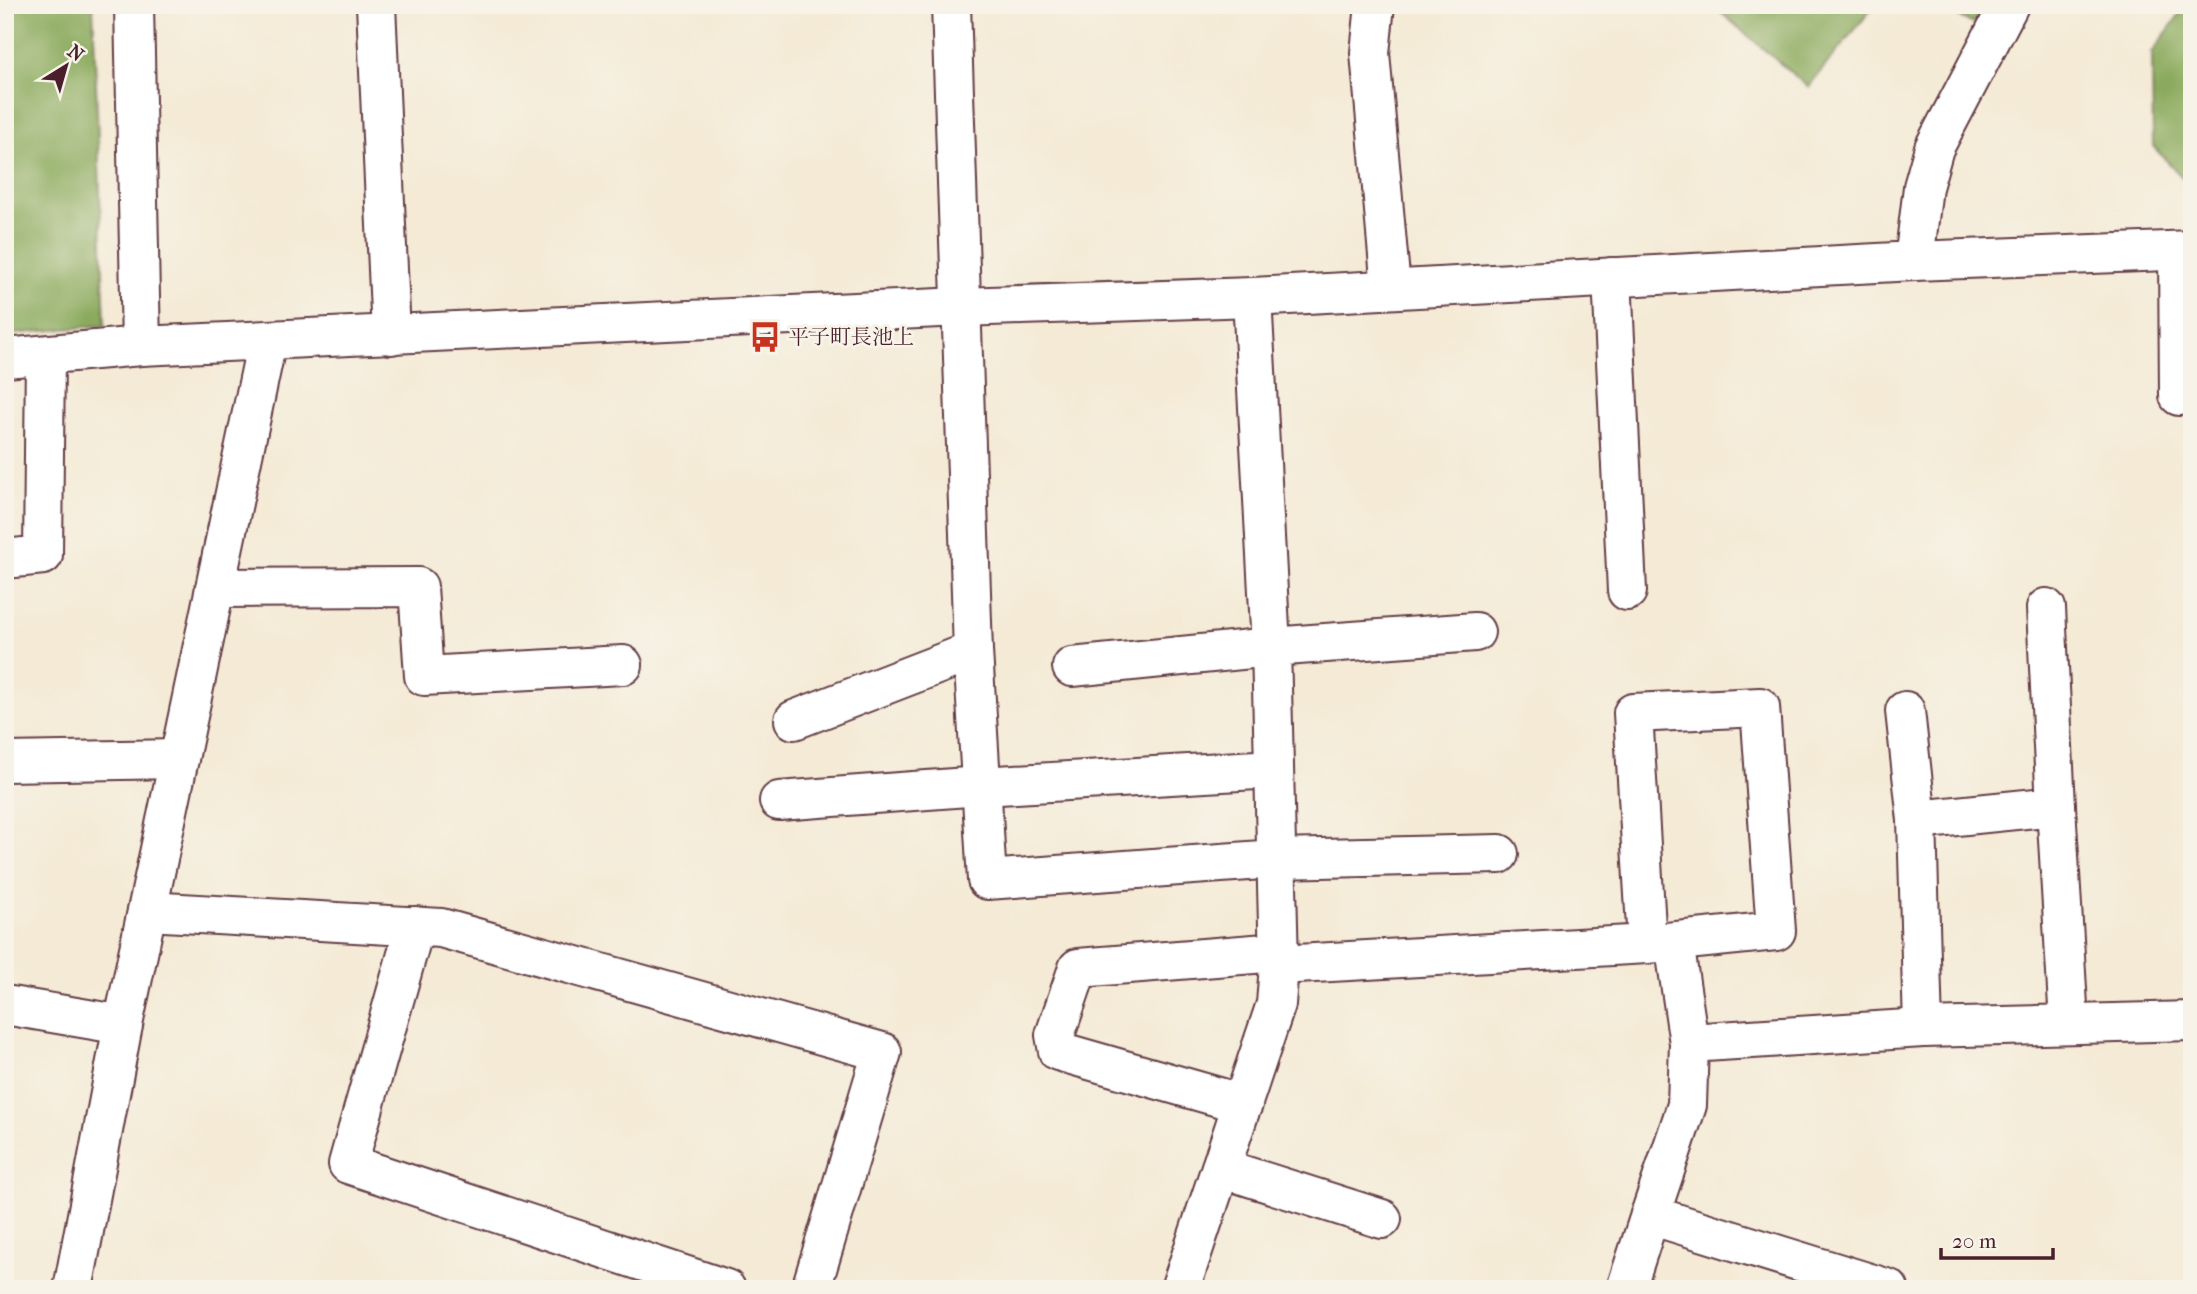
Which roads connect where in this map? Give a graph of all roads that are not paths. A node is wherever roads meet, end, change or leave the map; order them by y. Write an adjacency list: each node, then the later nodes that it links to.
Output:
1 (134, 5): 14 (street)
2 (376, 5): 12 (street)
3 (951, 5): 11 (street)
4 (1375, 5): 9 (street)
5 (2009, 5): 7 (street)
6 (2185, 251): 7 (street); 17 (street)
7 (1914, 261): 8 (street)
8 (1612, 277): 9 (street); 20 (street)
9 (1391, 289): 10 (street)
10 (1252, 297): 11 (street); 23 (street)
11 (961, 307): 12 (street); 24 (street)
12 (391, 335): 13 (street)
13 (267, 341): 14 (street); 19 (street)
14 (141, 346): 15 (street)
15 (45, 355): 16 (street); 18 (street)
16 (5, 358)
17 (2179, 396)
18 (5, 559)
19 (215, 588): 25 (street); 29 (street)
20 (1627, 591)
21 (2046, 608): 34 (street)
22 (1475, 632): 23 (street)
23 (1271, 647): 26 (street); 31 (street)
24 (973, 651): 28 (street); 32 (street)
25 (623, 665)
26 (1072, 667)
27 (1905, 711): 35 (street)
28 (794, 720)
29 (179, 759): 30 (street); 38 (street)
30 (5, 762)
31 (1274, 769): 32 (street); 37 (street)
32 (981, 786): 33 (street); 37 (street)
33 (779, 801)
34 (2056, 807): 35 (street); 44 (street)
35 (1917, 820): 46 (street)
36 (1499, 854): 37 (street)
37 (1276, 859): 41 (street)
38 (147, 911): 39 (street); 45 (street)
39 (415, 926): 53 (street); 54 (street)
40 (1660, 943): 40 (street); 41 (street); 47 (street)
41 (1279, 958): 48 (street); 48 (street)
42 (5, 1005): 45 (street)
43 (2192, 1021): 44 (street)
44 (2069, 1023): 46 (street)
45 (122, 1025): 52 (street)
46 (1923, 1028): 47 (street)
47 (1689, 1043): 50 (street)
48 (1243, 1104): 49 (street)
49 (1221, 1168): 51 (street); 55 (street)
50 (1650, 1215): 56 (street); 57 (street)
51 (1382, 1219)
52 (73, 1289)
53 (726, 1289)
54 (811, 1289)
55 (1180, 1289)
56 (1626, 1289)
57 (1889, 1289)

